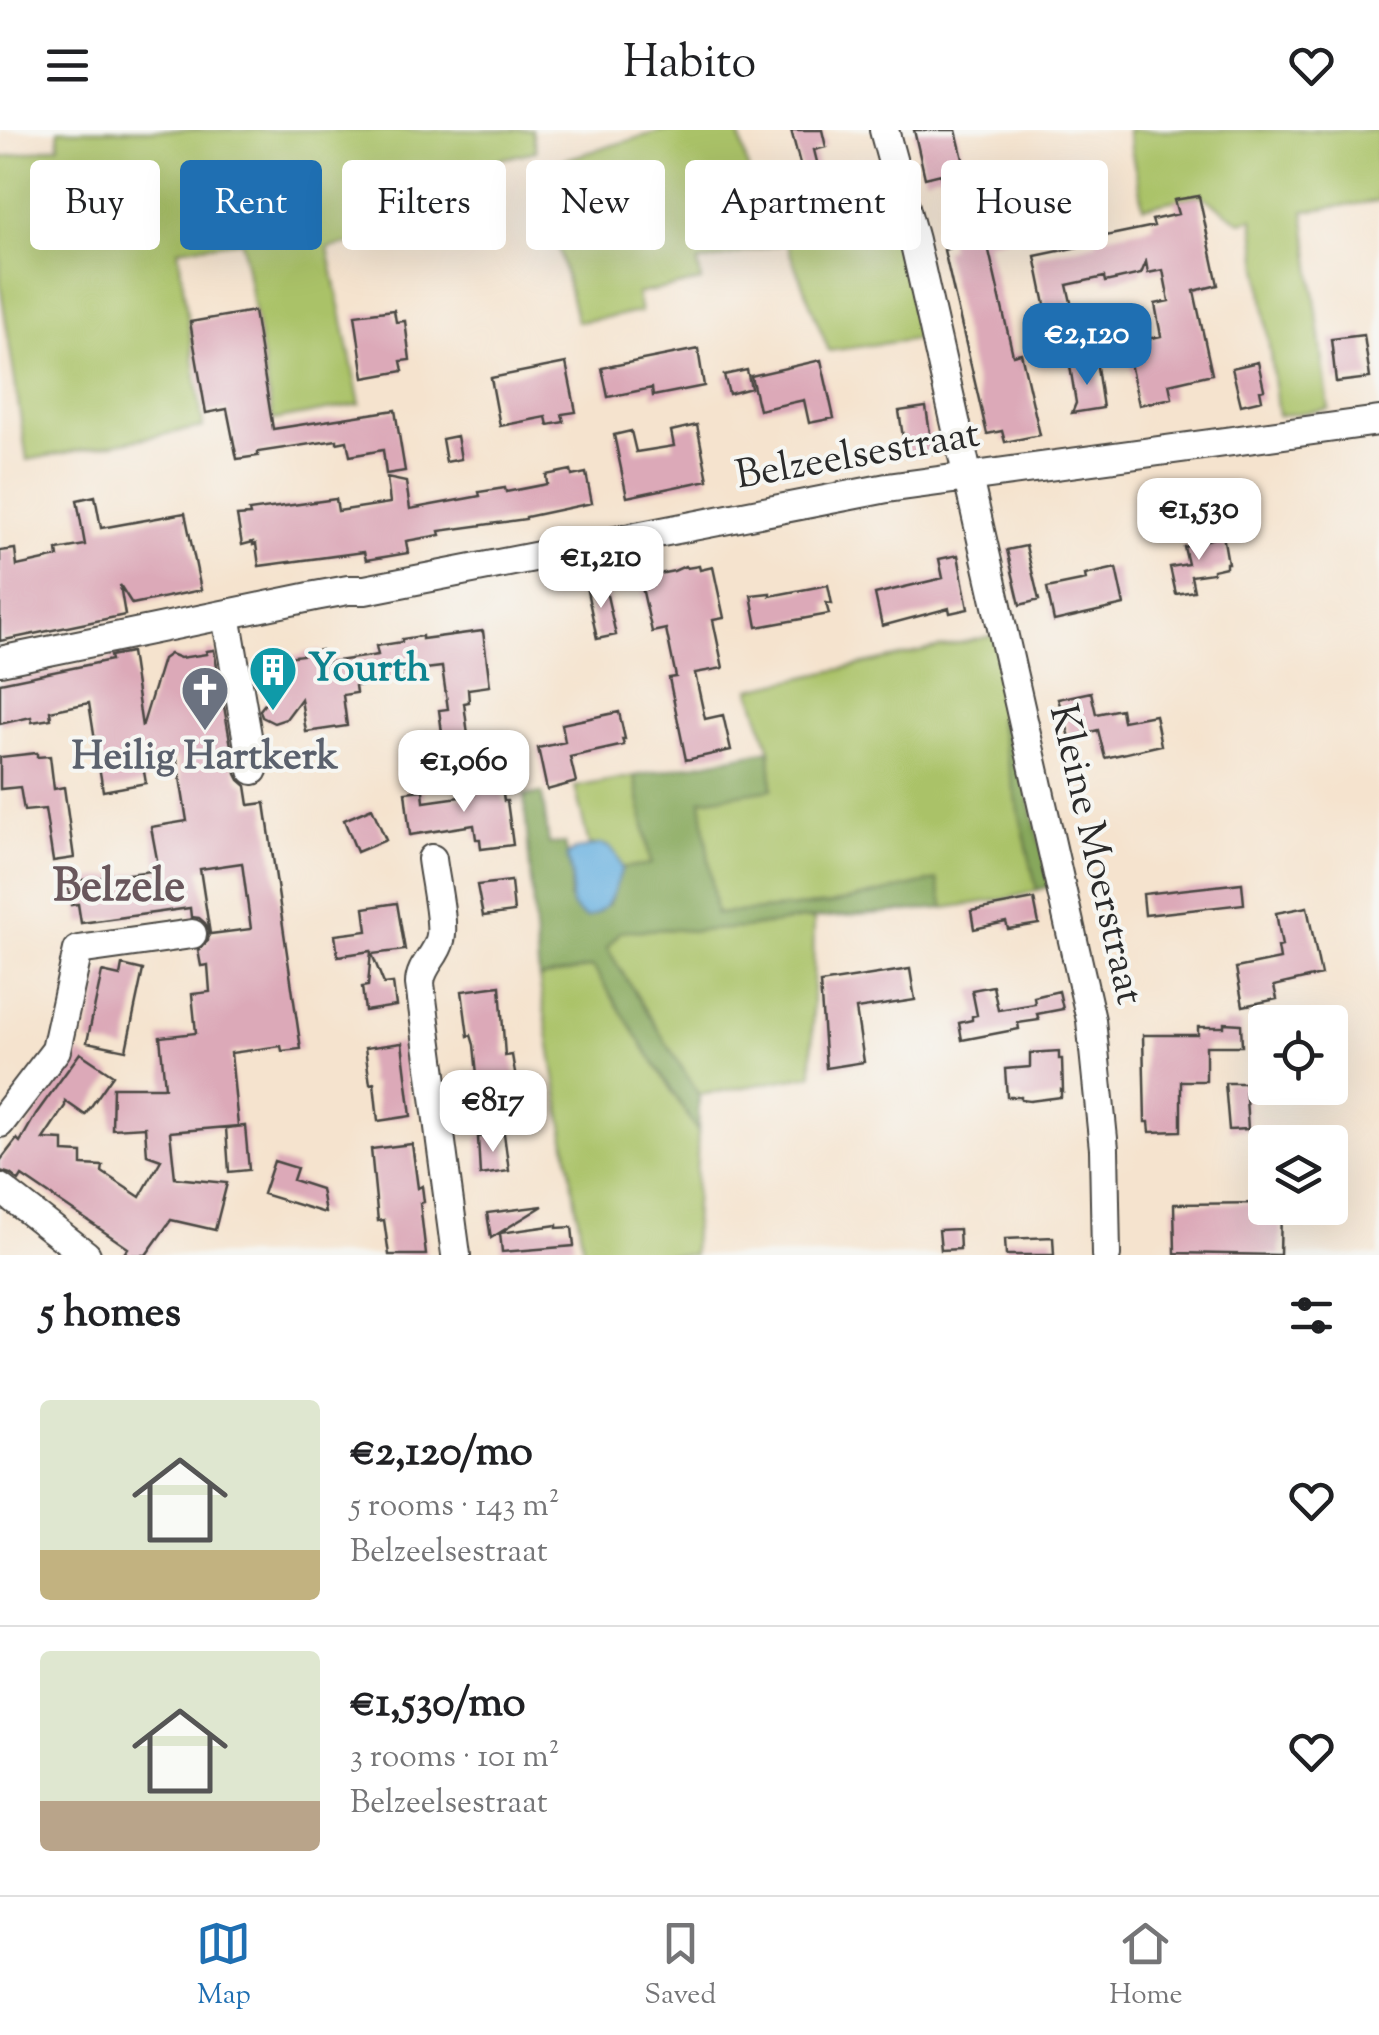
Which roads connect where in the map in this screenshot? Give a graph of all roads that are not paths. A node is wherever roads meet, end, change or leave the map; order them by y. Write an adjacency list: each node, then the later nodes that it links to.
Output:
1 (884, 130): 3 (street, Kleine Moerstraat)
2 (1379, 421): 3 (street, Belzeelsestraat)
3 (968, 478): 4 (street, Belzeelsestraat); 13 (street, Kleine Moerstraat)
4 (226, 615): 5 (street, Belzeelsestraat); 6 (street)
5 (0, 661)
6 (253, 770)
7 (432, 859): 12 (street)
8 (192, 934): 9 (street)
9 (0, 1123)
10 (0, 1188): 11 (street)
11 (86, 1255)
12 (456, 1255)
13 (1106, 1255)

